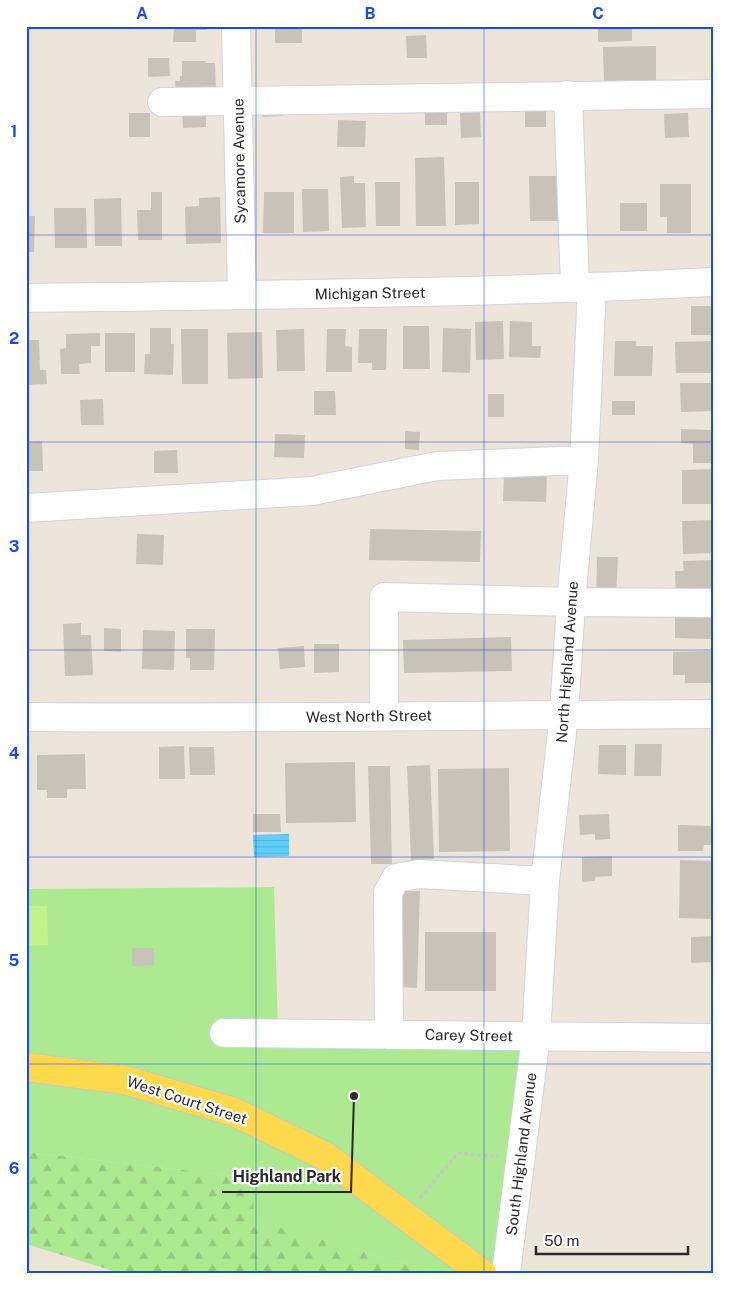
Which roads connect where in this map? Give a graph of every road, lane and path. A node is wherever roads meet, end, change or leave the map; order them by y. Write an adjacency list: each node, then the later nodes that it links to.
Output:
1 (236, 26): 4 (street, Sycamore Avenue)
2 (713, 94): 3 (street)
3 (568, 95): 4 (street); 7 (street, North Highland Avenue)
4 (237, 101): 5 (street); 8 (street, Sycamore Avenue)
5 (162, 102)
6 (713, 282): 7 (street, Michigan Street)
7 (584, 288): 8 (street, Michigan Street); 10 (street, North Highland Avenue)
8 (242, 295): 9 (street, Michigan Street)
9 (26, 298)
10 (584, 460): 11 (street); 12 (street, North Highland Avenue)
11 (26, 508)
12 (571, 602): 13 (street); 15 (street); 16 (street, North Highland Avenue)
13 (713, 603)
14 (713, 714): 16 (street, West North Street)
15 (384, 715): 16 (street, West North Street); 17 (street, West North Street)
16 (564, 715): 18 (street, North Highland Avenue)
17 (26, 717)
18 (545, 881): 20 (street); 21 (street, North Highland Avenue)
19 (224, 1033): 20 (street, Carey Street)
20 (389, 1035): 21 (street, Carey Street)
21 (536, 1036): 22 (street, Carey Street); 24 (street, South Highland Avenue)
22 (713, 1038)
23 (26, 1067): 25 (main road, West Court Street)
24 (521, 1160): 25 (path); 27 (street, South Highland Avenue)
25 (405, 1216): 26 (main road, West Court Street)
26 (482, 1273)
27 (506, 1273)

